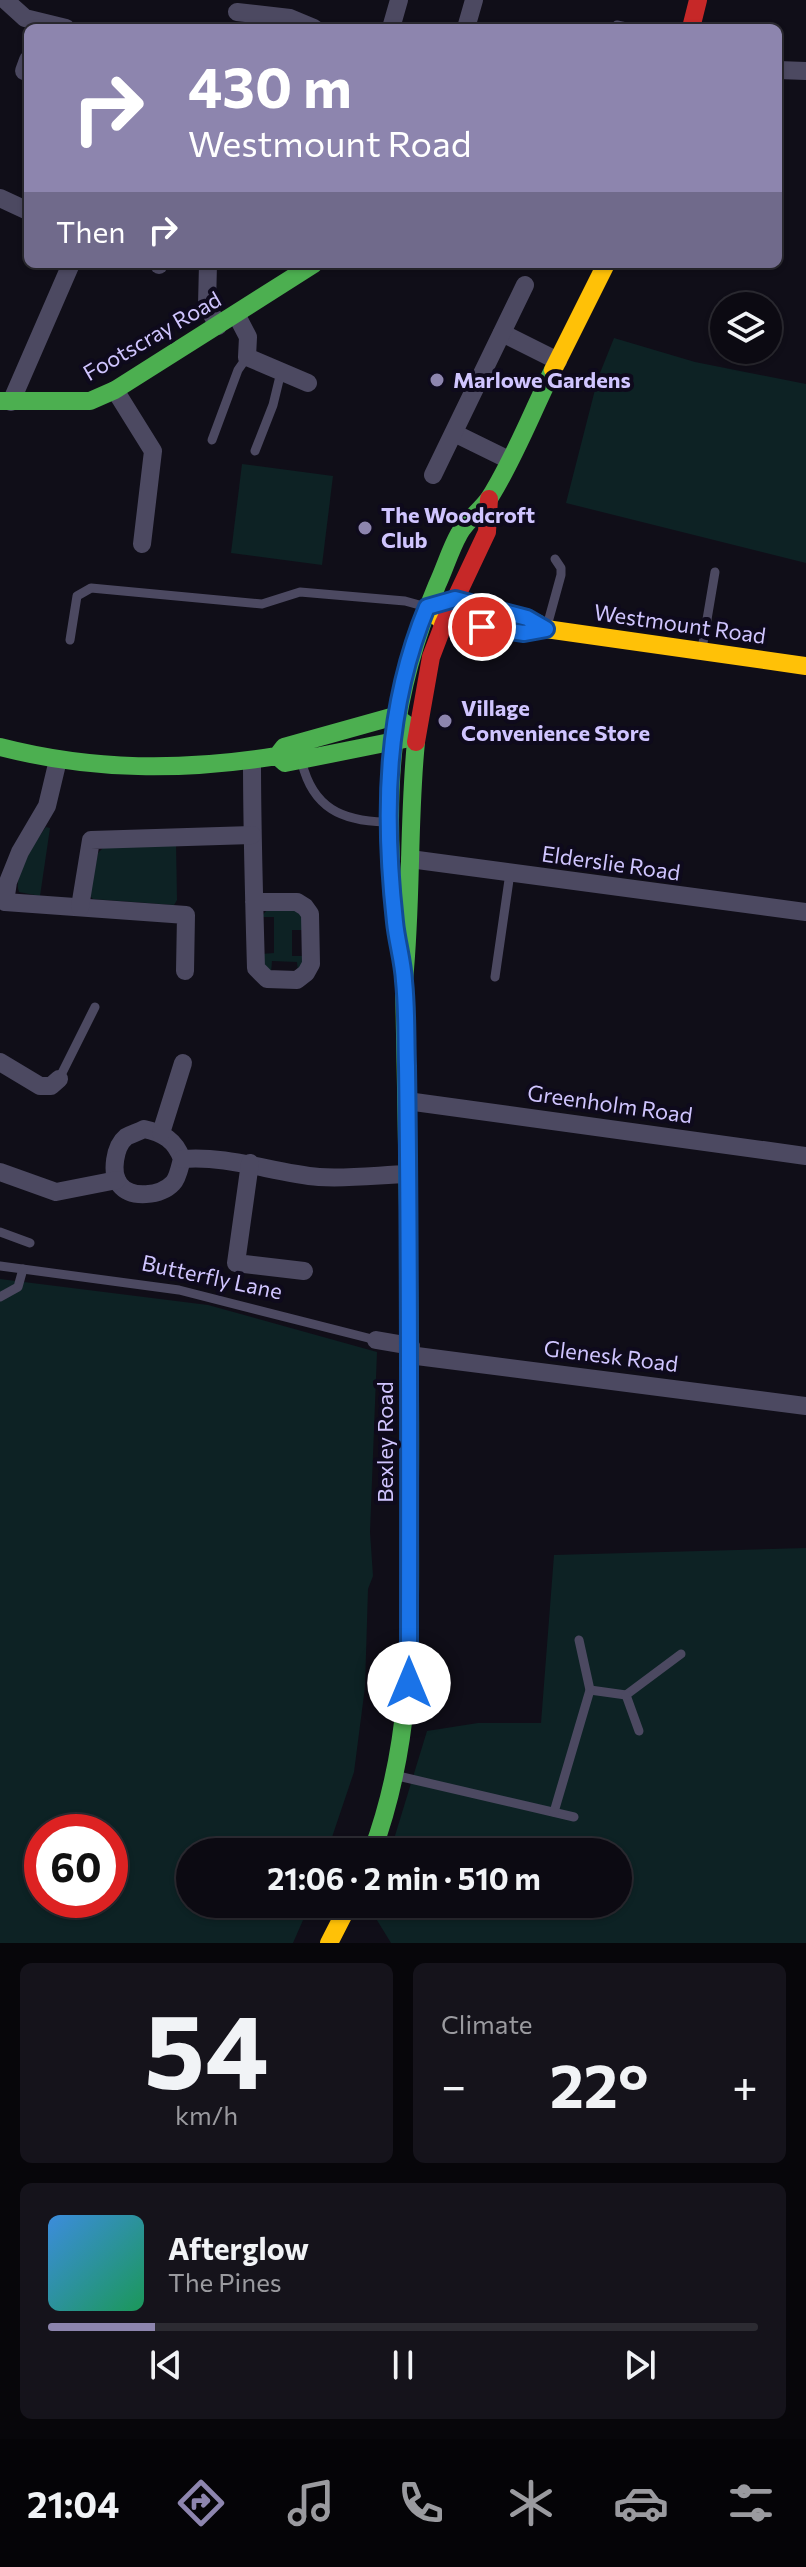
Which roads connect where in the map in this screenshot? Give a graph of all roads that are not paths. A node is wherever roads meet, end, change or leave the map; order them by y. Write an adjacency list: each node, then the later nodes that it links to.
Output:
1 (5, 0): 6 (street)
2 (399, 0): 8 (street)
3 (474, 0): 9 (street)
4 (698, 0): 10 (main road)
5 (236, 13): 7 (street)
6 (50, 24)
7 (304, 24)
8 (392, 24)
9 (467, 24)
10 (692, 24)
11 (782, 70): 12 (street)
12 (806, 71)
13 (0, 198): 14 (street)
14 (24, 209)
15 (69, 268): 28 (street)
16 (208, 268): 21 (street)
17 (308, 268): 20 (main road, Footscray Road)
18 (604, 268): 24 (main road)
19 (525, 285): 22 (street)
20 (236, 314): 21 (main road, Footscray Road); 23 (street)
21 (218, 326): 27 (main road, Footscray Road)
22 (502, 333): 24 (street); 29 (street)
23 (247, 357): 25 (street); 30 (lane)
24 (558, 361): 32 (main road)
25 (281, 372): 26 (street); 31 (lane)
26 (308, 383)
27 (115, 390): 28 (main road, Footscray Road); 35 (street)
28 (6, 401)
29 (454, 433): 32 (street); 33 (street)
30 (212, 440)
31 (255, 451)
32 (509, 460): 34 (main road)
33 (433, 475)
34 (489, 499): 38 (main road, Bexley Road); 39 (main road, Bexley Road)
35 (142, 544)
36 (555, 559): 41 (lane)
37 (715, 572): 43 (lane)
38 (455, 599): 39 (main road); 40 (main road, Bexley Road); 41 (main road, Westmount Road)
39 (427, 607): 40 (main road); 42 (lane); 45 (main road, Bexley Road)
40 (444, 623): 41 (main road, Westmount Road); 46 (main road, Bexley Road)
41 (546, 629): 43 (main road, Westmount Road)
42 (70, 640)
43 (702, 653): 44 (main road, Westmount Road)
44 (806, 666)
45 (395, 716): 46 (main road); 47 (main road, Bexley Road); 49 (main road)
46 (417, 732): 47 (main road); 55 (main road, Bexley Road)
47 (391, 742): 51 (main road); 53 (main road, Bexley Road)
48 (0, 747): 50 (main road)
49 (277, 756): 51 (main road); 52 (main road)
50 (58, 760): 52 (main road); 57 (street)
51 (302, 760): 53 (lane)
52 (252, 761): 54 (street)
53 (387, 822): 63 (main road, Bexley Road)
54 (252, 835): 58 (street); 59 (street)
55 (410, 859): 56 (street, Elderslie Road); 63 (main road, Bexley Road)
56 (510, 873): 60 (street, Elderslie Road); 62 (lane)
57 (2, 902): 59 (street)
58 (254, 902): 58 (street)
59 (80, 907): 61 (street)
60 (806, 912)
61 (185, 971)
62 (495, 977)
63 (404, 980): 68 (main road, Bexley Road)
64 (95, 1007): 67 (lane)
65 (0, 1062): 67 (street)
66 (183, 1063): 69 (street)
67 (59, 1079)
68 (407, 1101): 70 (street, Greenholm Road); 74 (main road, Bexley Road)
69 (161, 1133): 71 (street); 75 (street)
70 (806, 1156)
71 (182, 1159): 72 (street); 75 (street)
72 (250, 1163): 74 (street); 80 (street)
73 (0, 1172): 75 (street)
74 (408, 1174): 83 (main road, Bexley Road)
75 (117, 1180)
76 (0, 1232): 77 (lane)
77 (30, 1243)
78 (0, 1266): 79 (lane, Butterfly Lane)
79 (23, 1269): 81 (lane); 82 (lane, Butterfly Lane)
80 (304, 1271)
81 (0, 1297)
82 (376, 1340): 83 (street, Butterfly Lane)
83 (410, 1350): 84 (street, Glenesk Road); 90 (main road, Bexley Road)
84 (806, 1406)
85 (579, 1640): 87 (lane)
86 (681, 1654): 88 (lane)
87 (590, 1690): 88 (lane); 91 (lane)
88 (626, 1695): 89 (lane)
89 (639, 1731)
90 (397, 1775): 91 (lane); 93 (main road, Bexley Road)
91 (554, 1812): 92 (lane)
92 (574, 1817)
93 (377, 1838)
94 (342, 1918): 95 (main road)
95 (331, 1942)

